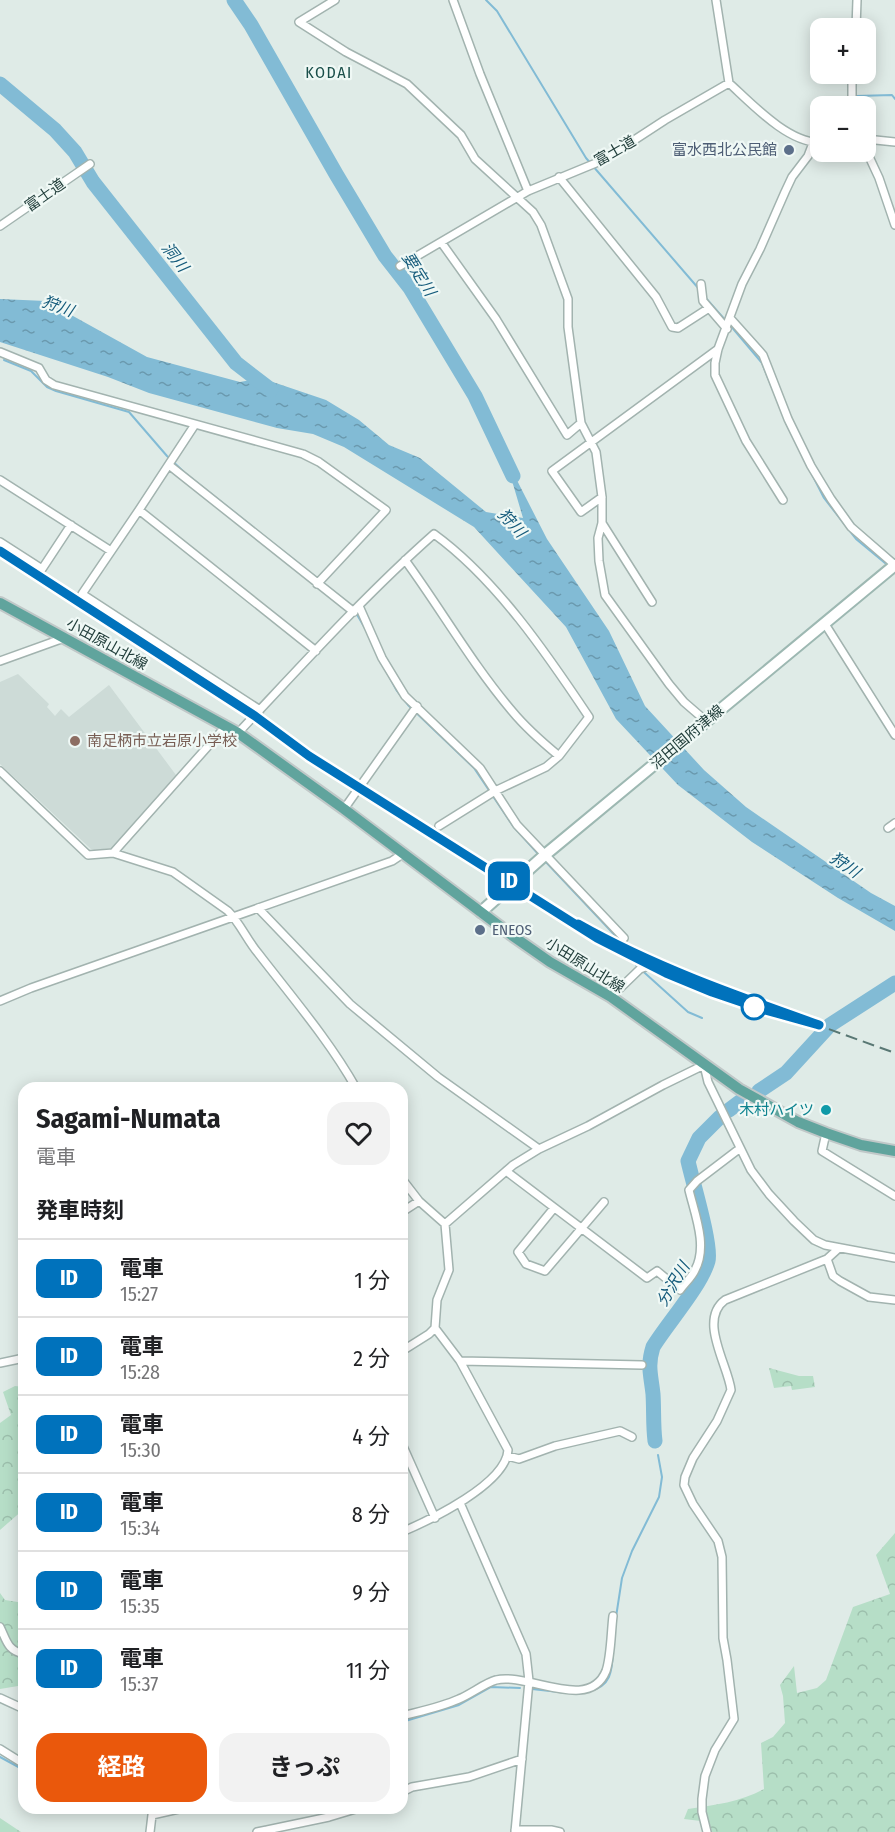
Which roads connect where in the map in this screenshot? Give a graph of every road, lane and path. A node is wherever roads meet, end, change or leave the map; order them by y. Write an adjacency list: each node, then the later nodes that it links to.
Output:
1 (335, 0): 15 (street)
2 (453, 0): 14 (street)
3 (716, 0): 6 (street)
4 (857, 0): 5 (street)
5 (856, 18)
6 (729, 83): 7 (street); 13 (street, 富士道)
7 (810, 140)
8 (876, 141): 9 (street)
9 (895, 142)
10 (810, 153): 22 (street)
11 (872, 162): 16 (street)
12 (90, 164): 17 (street, 富士道)
13 (559, 177): 14 (street, 富士道); 21 (street)
14 (528, 191): 15 (street, 富士道)
15 (518, 197): 18 (street, 富士道); 26 (street)
16 (895, 225)
17 (0, 226)
18 (441, 242): 19 (street, 富士道); 26 (street)
19 (400, 266)
20 (701, 284): 21 (street)
21 (709, 308): 23 (street)
22 (730, 318): 23 (street); 39 (street)
23 (727, 329): 24 (street)
24 (718, 349): 28 (street); 32 (street)
25 (0, 352): 27 (street)
26 (581, 423): 28 (street)
27 (194, 426): 29 (street); 40 (street)
28 (592, 441): 31 (street); 31 (street)
29 (169, 465): 33 (street); 40 (street)
30 (0, 480): 35 (street)
31 (602, 497): 34 (street)
32 (783, 500)
33 (140, 510): 37 (street); 47 (street)
34 (602, 523): 41 (street); 51 (street)
35 (70, 525): 36 (street); 37 (street)
36 (0, 542)
37 (111, 551): 50 (street)
38 (405, 560): 43 (street); 55 (street); 55 (street)
39 (895, 565): 45 (main road, 沼田国府津線)
40 (318, 584): 44 (street)
41 (652, 602)
42 (0, 603): 46 (main road, 小田原山北線)
43 (359, 606): 44 (street); 49 (street)
44 (354, 612): 47 (street)
45 (825, 624): 51 (main road, 沼田国府津線); 54 (street)
46 (64, 638): 48 (street); 52 (main road, 小田原山北線)
47 (316, 651): 50 (street)
48 (0, 661)
49 (417, 706): 57 (street); 58 (street)
50 (260, 710): 53 (street)
51 (706, 721): 64 (main road, 沼田国府津線)
52 (226, 726): 53 (main road, 小田原山北線); 62 (street)
53 (238, 733): 58 (main road, 小田原山北線)
54 (895, 735)
55 (559, 756): 57 (street)
56 (0, 771): 62 (street)
57 (495, 791): 60 (street); 64 (street)
58 (344, 809): 63 (main road, 小田原山北線)
59 (895, 823): 61 (street)
60 (439, 826)
61 (888, 828)
62 (113, 854): 67 (street)
63 (404, 854): 65 (street); 66 (main road, 小田原山北線)
64 (546, 854): 66 (main road, 沼田国府津線); 68 (street)
65 (258, 908): 67 (street); 75 (street)
66 (481, 912): 70 (main road, 小田原山北線)
67 (233, 916): 71 (street); 73 (street)
68 (624, 938)
69 (645, 967): 70 (street)
70 (611, 997): 72 (main road, 小田原山北線)
71 (0, 1001)
72 (704, 1065): 74 (main road, 小田原山北線); 75 (street); 76 (street)
73 (352, 1082)
74 (826, 1133): 77 (main road, 小田原山北線); 80 (street)
75 (539, 1149): 78 (street)
76 (739, 1149): 86 (street); 87 (street)
77 (895, 1151)
78 (506, 1171): 84 (street); 85 (street)
79 (408, 1187): 81 (street)
80 (895, 1196)
81 (419, 1201): 83 (street); 85 (street)
82 (604, 1202): 86 (street)
83 (408, 1208)
84 (554, 1208): 86 (street); 86 (street)
85 (445, 1224): 91 (street)
86 (579, 1228)
87 (839, 1248): 88 (street); 89 (street)
88 (895, 1258)
89 (827, 1259): 90 (street); 121 (street)
90 (895, 1300)
91 (435, 1328): 92 (street); 94 (street)
92 (408, 1347)
93 (18, 1360): 95 (street)
94 (460, 1361): 96 (street); 98 (street)
95 (0, 1364)
96 (642, 1365)
97 (632, 1437): 98 (street)
98 (508, 1456): 100 (street)
99 (408, 1457): 101 (street)
100 (460, 1503): 101 (street); 106 (street)
101 (435, 1518): 102 (street)
102 (408, 1529)
103 (613, 1616): 106 (street)
104 (0, 1627): 105 (street)
105 (18, 1653)
106 (529, 1681): 109 (street); 111 (street)
107 (0, 1698): 108 (street)
108 (18, 1706)
109 (408, 1714)
110 (0, 1749): 112 (street)
111 (522, 1759): 113 (street); 117 (street)
112 (18, 1760)
113 (408, 1789)
114 (156, 1814): 118 (street)
115 (339, 1814): 116 (street)
116 (267, 1831): 119 (street)
117 (515, 1831): 120 (street)
118 (150, 1832)
119 (257, 1832)
120 (560, 1832)
121 (707, 1832)

